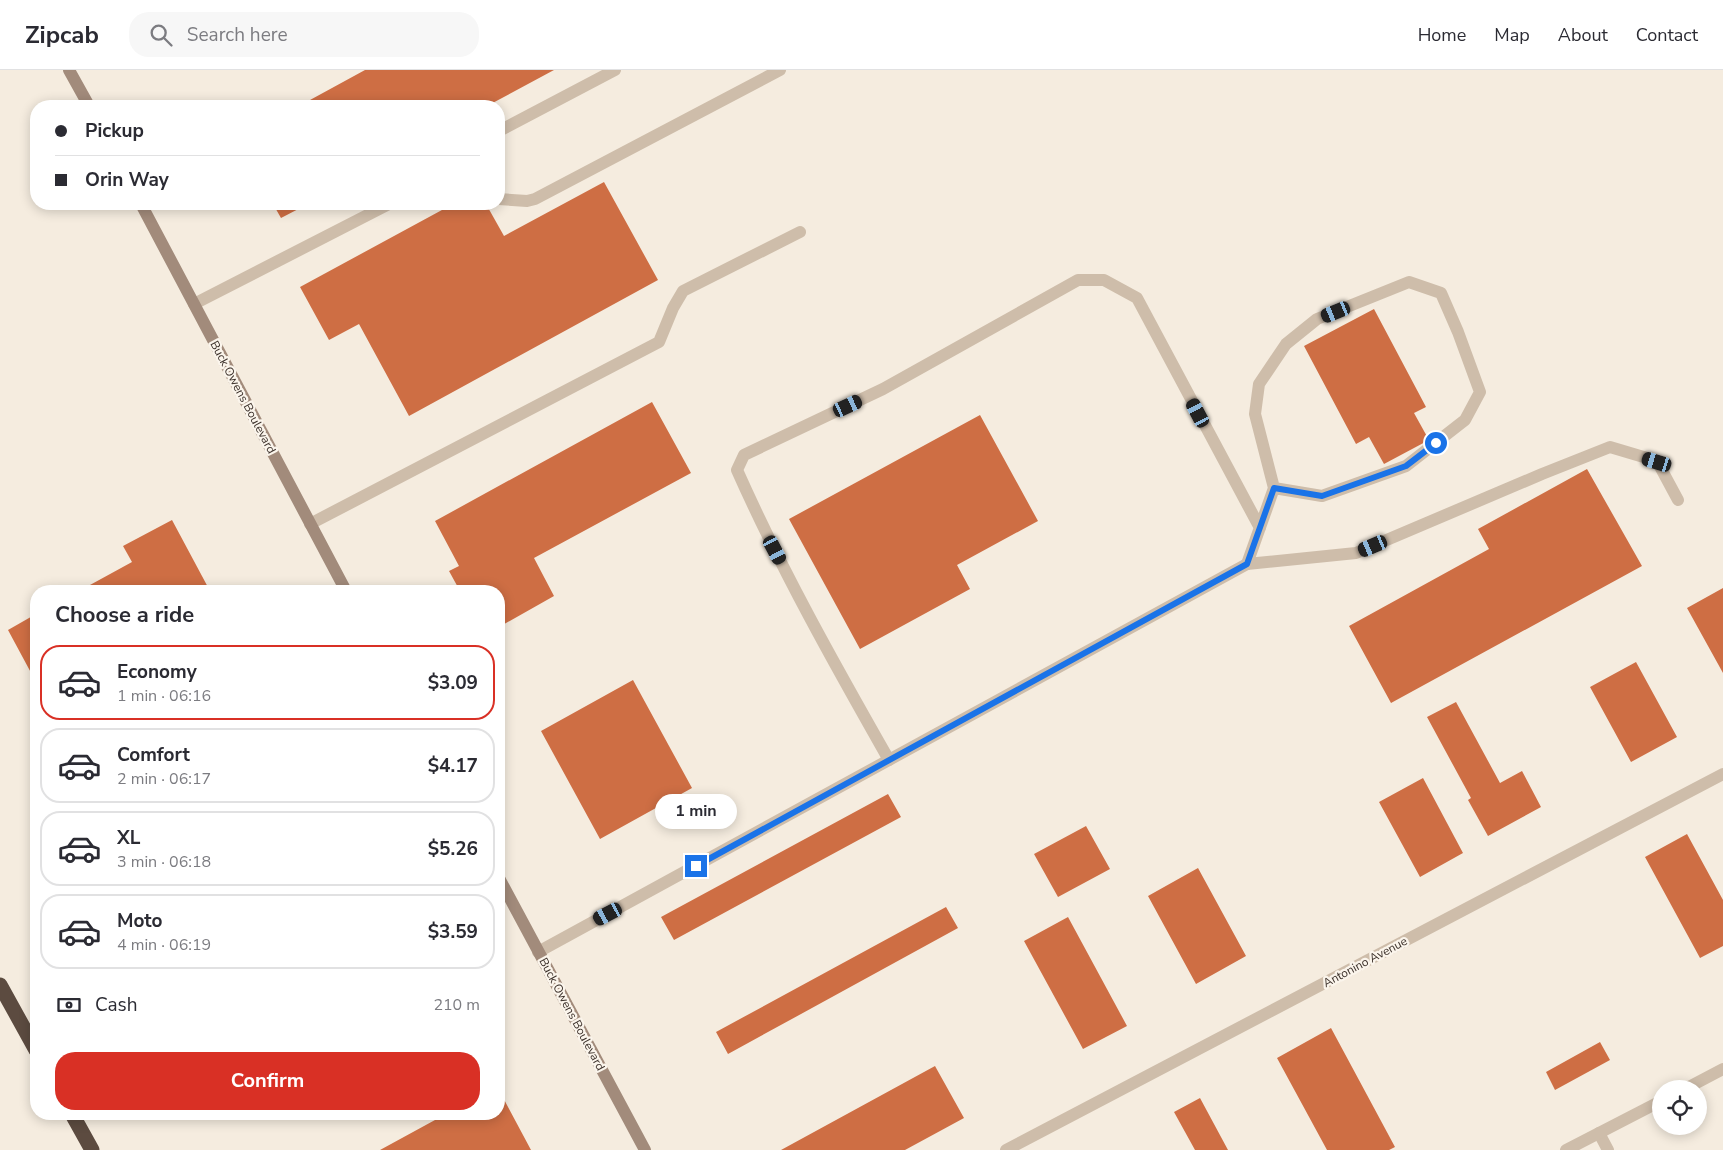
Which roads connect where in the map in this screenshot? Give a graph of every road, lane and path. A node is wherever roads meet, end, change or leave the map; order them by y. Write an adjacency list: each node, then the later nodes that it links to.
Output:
1 (69, 70): 4 (main road)
2 (615, 70): 5 (street)
3 (780, 70): 6 (street)
4 (86, 100)
5 (505, 128)
6 (505, 199)
7 (143, 210): 10 (main road, Buck Owens Boulevard)
8 (377, 210): 10 (street)
9 (800, 232): 13 (street)
10 (194, 304): 13 (main road, Buck Owens Boulevard)
11 (1274, 488): 11 (street); 14 (street)
12 (1678, 500): 15 (street)
13 (310, 524): 16 (main road, Buck Owens Boulevard)
14 (1260, 528): 15 (street); 17 (street)
15 (1247, 564): 17 (street)
16 (343, 585)
17 (889, 760): 20 (street)
18 (1723, 774): 30 (street, Antonino Avenue)
19 (505, 889): 20 (main road, Buck Owens Boulevard)
20 (538, 952): 29 (main road, Buck Owens Boulevard)
21 (0, 985): 22 (highway)
22 (30, 1039)
23 (1723, 1069): 24 (street)
24 (1702, 1080)
25 (1652, 1106): 27 (street)
26 (75, 1120): 28 (highway)
27 (1599, 1133): 31 (street); 32 (street)
28 (92, 1150)
29 (645, 1150)
30 (1006, 1150)
31 (1566, 1150)
32 (1608, 1150)

